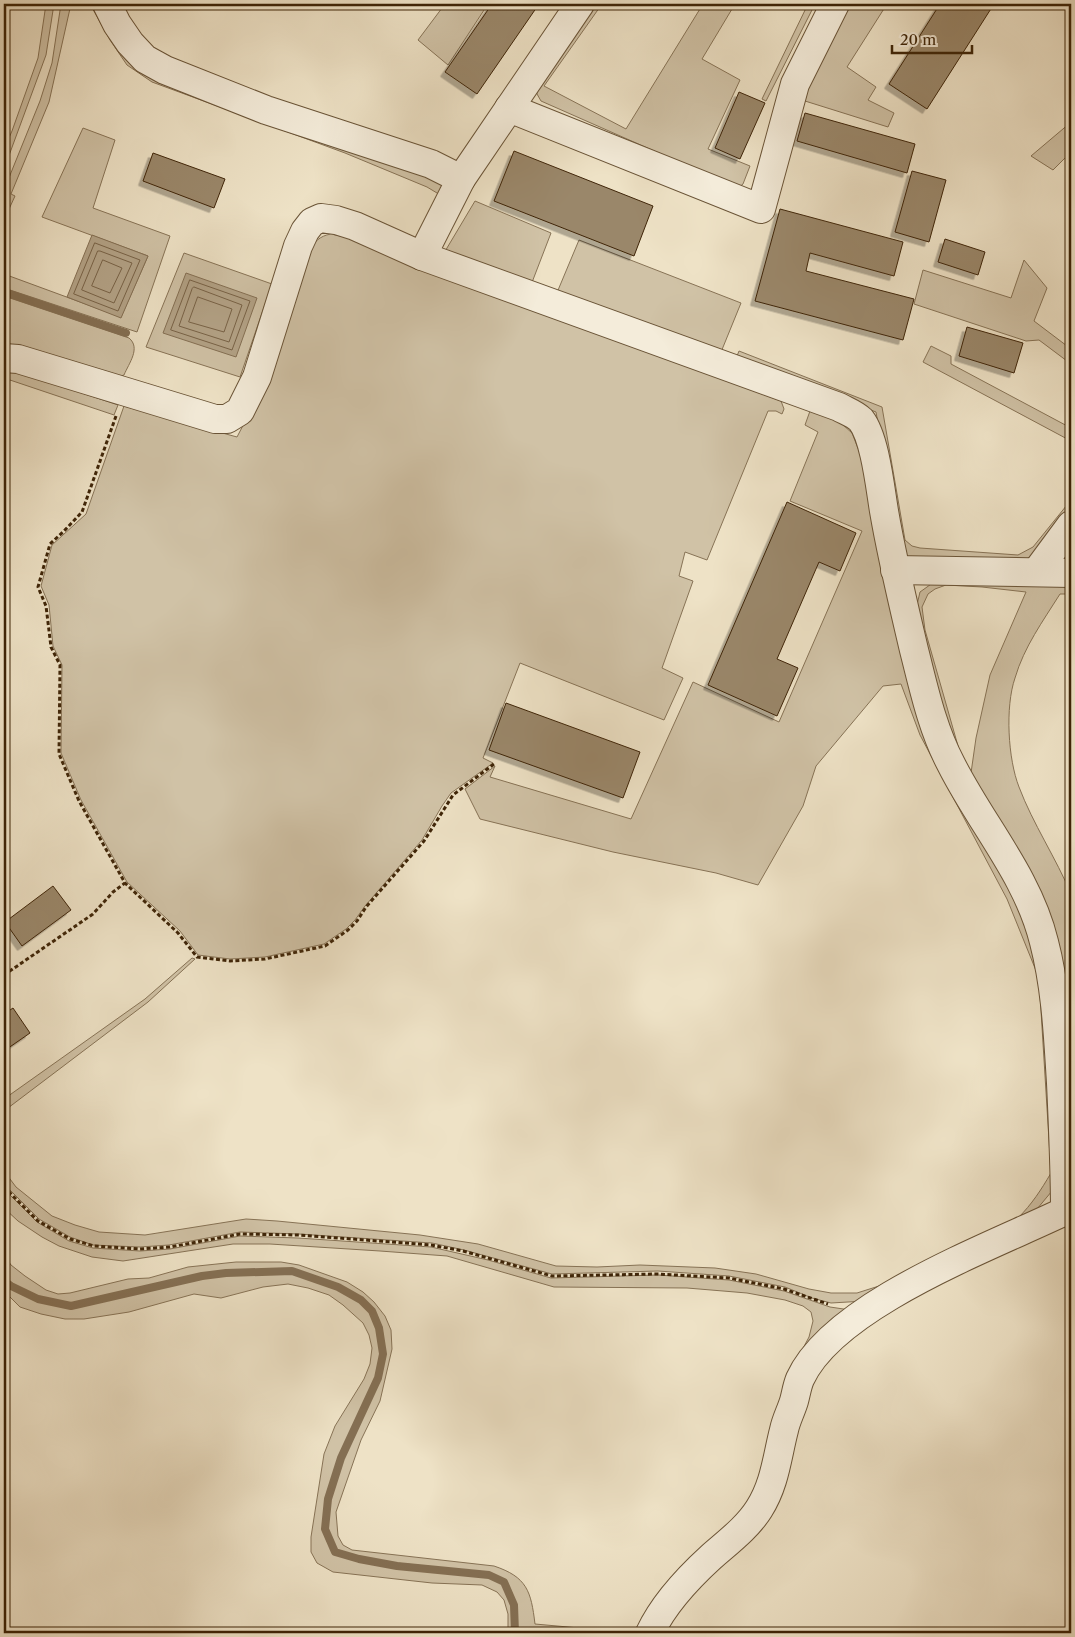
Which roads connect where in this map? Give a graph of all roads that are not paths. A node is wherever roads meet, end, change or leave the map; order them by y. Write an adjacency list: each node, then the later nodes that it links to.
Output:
1 (107, 4): 5 (street)
2 (580, 4): 4 (street)
3 (835, 4): 4 (street)
4 (509, 108): 5 (street)
5 (460, 179): 6 (street)
6 (422, 256): 7 (street); 9 (street)
7 (4, 358)
8 (1071, 525): 10 (street)
9 (895, 570): 10 (street); 12 (street)
10 (1037, 571): 11 (street)
11 (1071, 573)
12 (1068, 1213): 13 (street)
13 (650, 1633)

